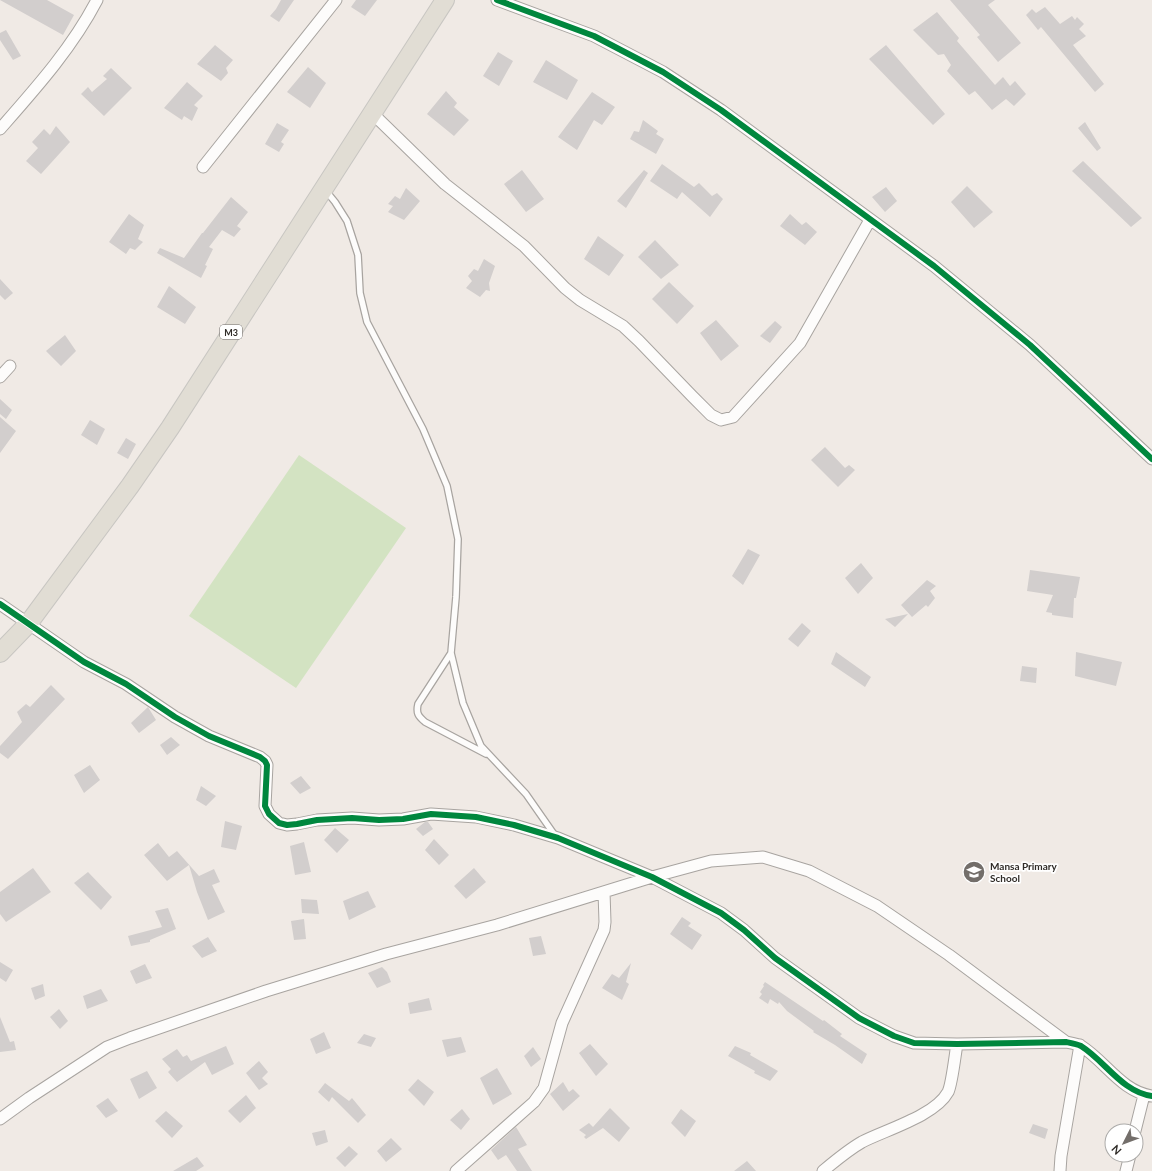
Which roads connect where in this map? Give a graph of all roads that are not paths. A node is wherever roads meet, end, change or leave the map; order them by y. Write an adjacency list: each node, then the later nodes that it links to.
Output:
1 (97, 0): 6 (street)
2 (336, 0): 7 (street)
3 (497, 0): 9 (street)
4 (441, 1): 5 (main road, M3)
5 (372, 113): 8 (main road, M3); 9 (street)
6 (0, 129)
7 (203, 167)
8 (324, 188): 14 (main road, M3); 16 (lane)
9 (870, 220): 12 (street)
10 (10, 366): 11 (street)
11 (0, 377)
12 (1152, 458)
13 (0, 604): 14 (street)
14 (28, 624): 15 (main road, M3); 18 (street)
15 (0, 653)
16 (451, 653): 17 (lane); 17 (lane)
17 (488, 755): 18 (lane)
18 (558, 838): 19 (street)
19 (652, 877): 20 (street); 21 (street); 22 (street)
20 (604, 892): 25 (street); 27 (street)
21 (1066, 1042): 22 (street); 23 (street)
22 (957, 1044): 28 (street)
23 (1080, 1045): 24 (street); 29 (street)
24 (1148, 1095): 26 (street)
25 (0, 1119)
26 (1138, 1123)
27 (456, 1171)
28 (822, 1171)
29 (1060, 1171)

